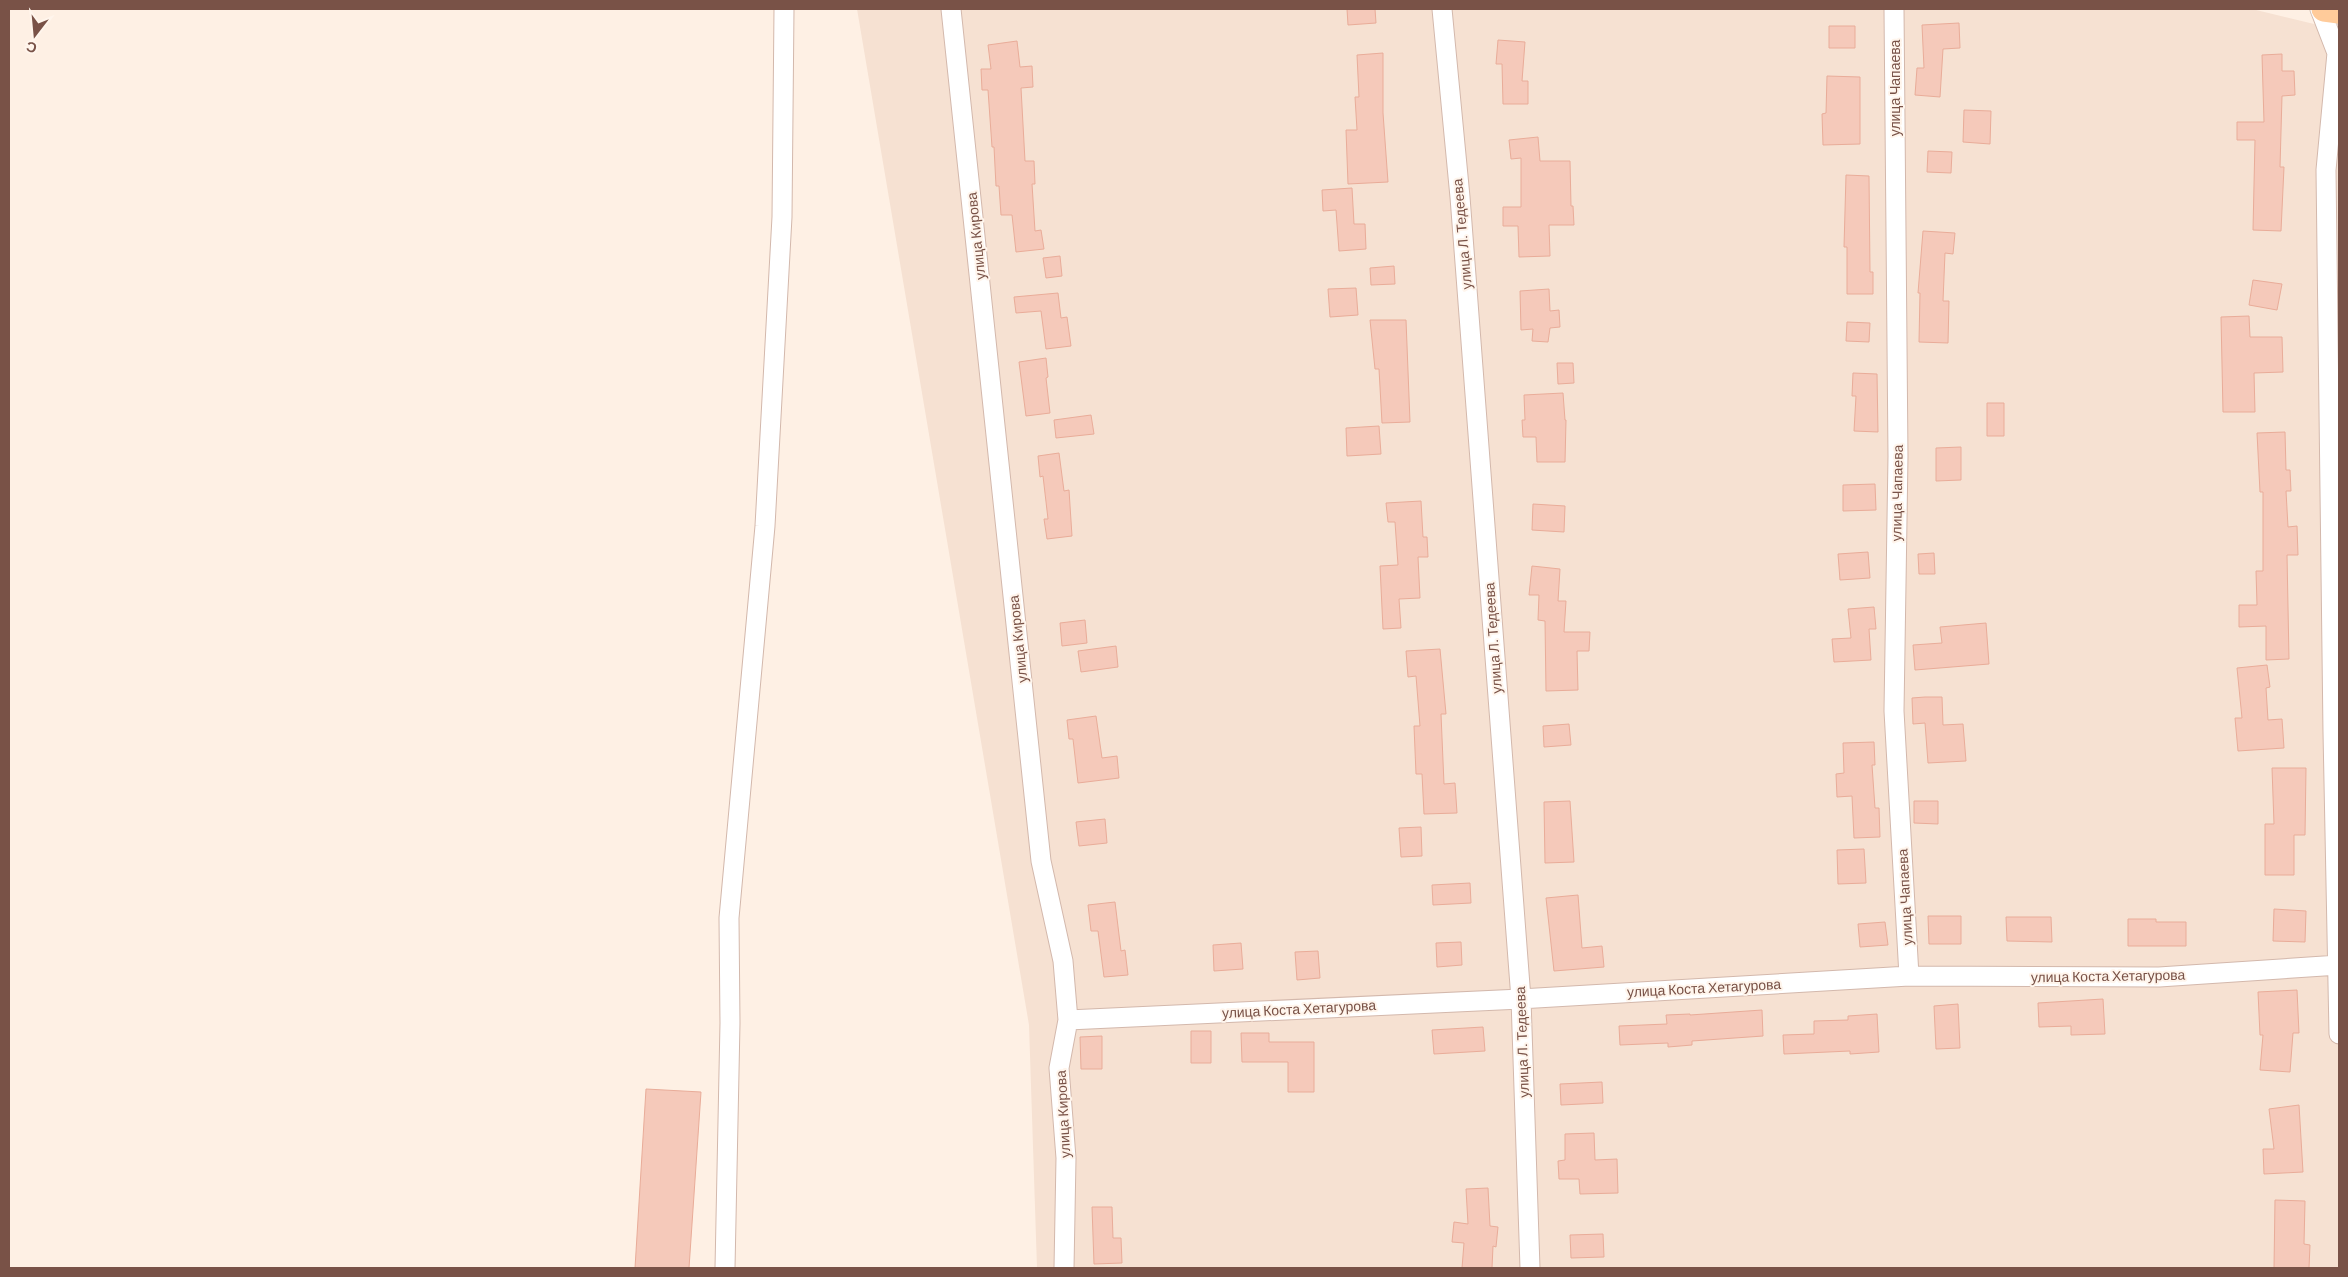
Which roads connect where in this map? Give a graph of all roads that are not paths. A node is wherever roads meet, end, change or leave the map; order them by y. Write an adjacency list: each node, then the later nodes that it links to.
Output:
1 (784, 9): 12 (street)
2 (951, 9): 10 (street, улица Кирова)
3 (1442, 9): 9 (street, улица Л. Тедеева)
4 (1894, 9): 8 (street, улица Чапаева)
5 (2322, 9): 6 (main road); 7 (street)
6 (2339, 12)
7 (2338, 965): 8 (street, улица Коста Хетагурова); 11 (street)
8 (1909, 976): 9 (street, улица Коста Хетагурова)
9 (1521, 999): 10 (street, улица Коста Хетагурова); 14 (street, улица Л. Тедеева)
10 (1068, 1020): 13 (street, улица Кирова)
11 (2339, 1034)
12 (725, 1268)
13 (1064, 1268)
14 (1530, 1268)

